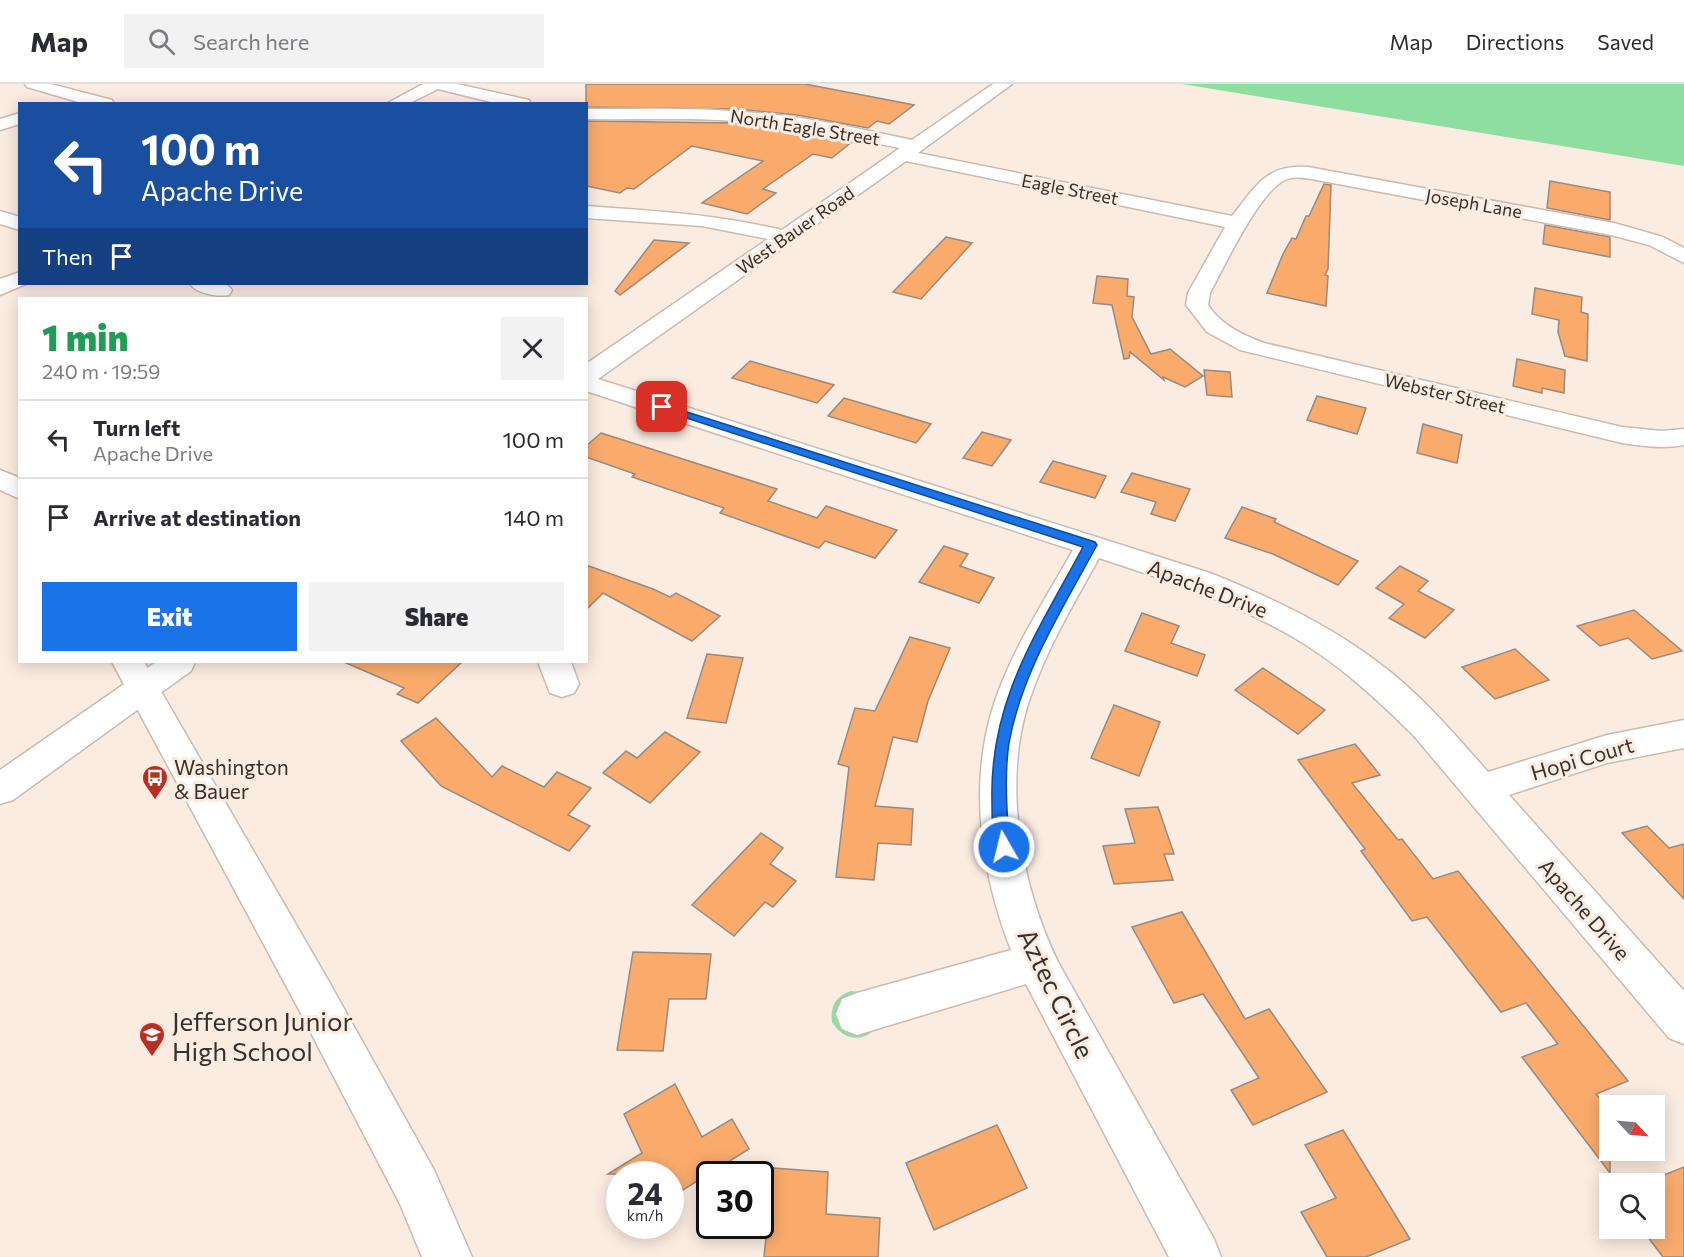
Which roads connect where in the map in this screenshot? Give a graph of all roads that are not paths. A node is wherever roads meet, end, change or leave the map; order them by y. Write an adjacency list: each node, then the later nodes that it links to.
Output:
1 (33, 84): 5 (street)
2 (435, 84): 7 (street); 8 (street)
3 (1004, 84): 12 (street, West Bauer Road)
4 (105, 95): 5 (street)
5 (79, 96): 6 (street)
6 (64, 102)
7 (398, 102)
8 (514, 102)
9 (588, 114): 12 (street, North Eagle Street)
10 (18, 119): 11 (street)
11 (0, 125)
12 (909, 151): 15 (street, Eagle Street); 17 (street, West Bauer Road)
13 (588, 212): 17 (street)
14 (0, 218): 16 (street)
15 (1237, 222): 18 (street, Joseph Lane); 23 (street, Webster Street)
16 (18, 223)
17 (785, 237): 21 (street, West Bauer Road)
18 (1684, 257)
19 (18, 279): 20 (street)
20 (0, 288)
21 (588, 375)
22 (588, 384): 26 (street, Apache Drive)
23 (1684, 437)
24 (0, 479): 25 (street)
25 (18, 489)
26 (1090, 545): 31 (street, Apache Drive); 32 (street, Aztec Circle)
27 (175, 663): 28 (street)
28 (135, 674): 30 (street); 35 (street)
29 (1684, 734): 31 (street, Hopi Court)
30 (0, 789)
31 (1482, 790): 34 (street, Apache Drive)
32 (1036, 962): 33 (street); 36 (street, Aztec Circle)
33 (857, 1014)
34 (1684, 1023)
35 (447, 1257)
36 (1196, 1257)

